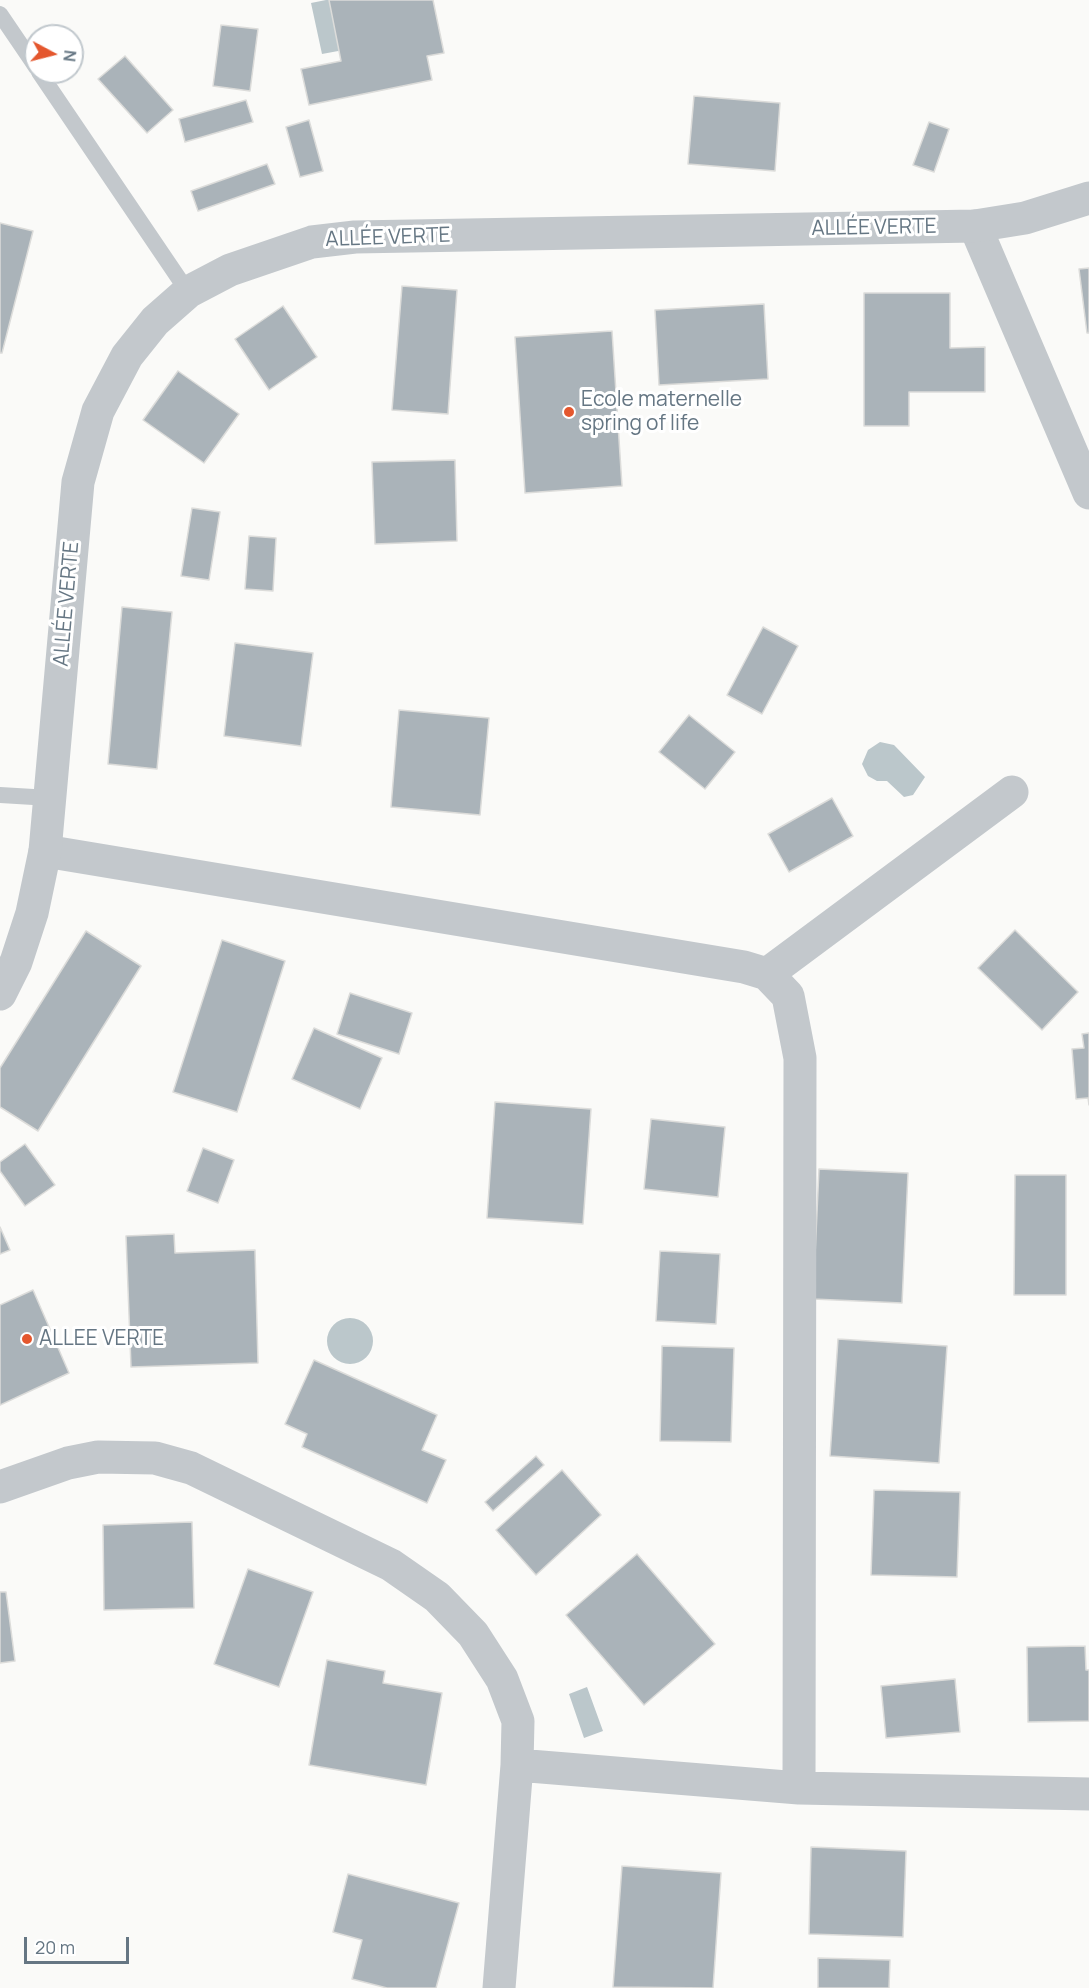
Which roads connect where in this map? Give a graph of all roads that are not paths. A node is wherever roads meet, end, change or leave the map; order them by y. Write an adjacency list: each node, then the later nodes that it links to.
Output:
1 (0, 14): 2 (lane)
2 (24, 49)
3 (47, 84): 6 (lane)
4 (1089, 198): 5 (street, ALLÉE VERTE)
5 (975, 226): 6 (street, ALLÉE VERTE); 7 (street)
6 (188, 292): 10 (street, ALLÉE VERTE)
7 (1089, 493)
8 (1012, 792): 12 (street)
9 (0, 795): 10 (lane)
10 (50, 798): 11 (street, ALLÉE VERTE)
11 (45, 851): 12 (street); 13 (street, ALLÉE VERTE)
12 (767, 974): 16 (street)
13 (0, 994)
14 (0, 1487): 15 (street)
15 (518, 1765): 16 (street); 18 (street)
16 (799, 1788): 17 (street)
17 (1089, 1794)
18 (499, 1988)

